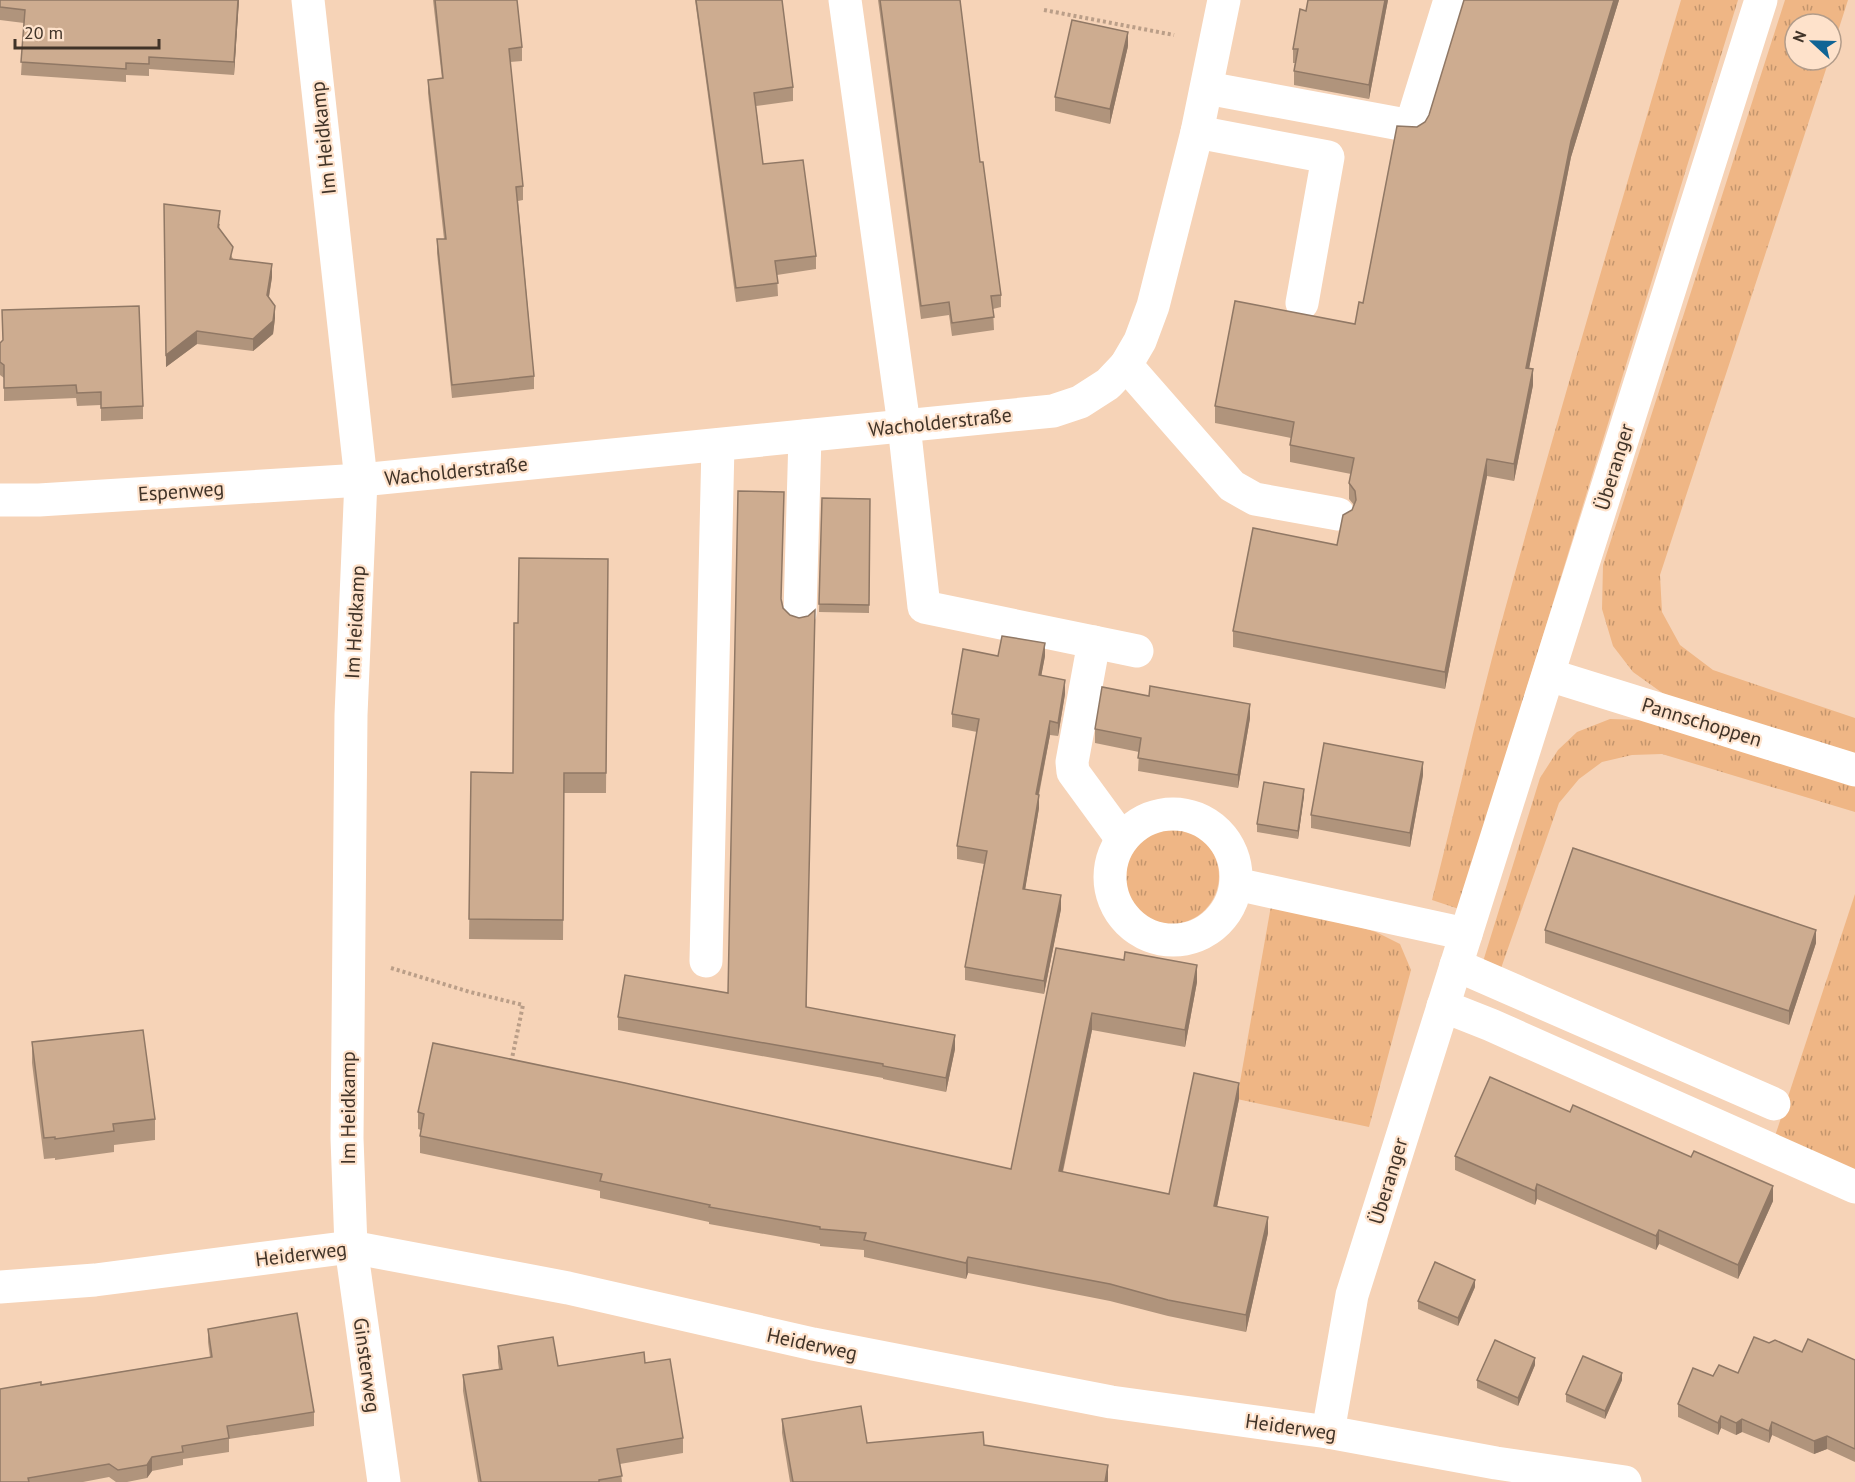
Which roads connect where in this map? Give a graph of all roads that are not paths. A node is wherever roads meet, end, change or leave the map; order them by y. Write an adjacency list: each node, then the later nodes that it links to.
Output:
1 (308, 0): 13 (street, Im Heidkamp)
2 (845, 0): 10 (street)
3 (1224, 0): 6 (street, Wacholderstraße)
4 (1450, 0): 6 (street)
5 (1761, 0): 19 (street, Überanger)
6 (1207, 88): 7 (street, Wacholderstraße)
7 (1197, 132): 8 (street); 9 (street, Wacholderstraße)
8 (1302, 303)
9 (1126, 365): 10 (street, Wacholderstraße); 15 (street)
10 (904, 425): 11 (street, Wacholderstraße); 17 (street)
11 (805, 436): 12 (street, Wacholderstraße); 16 (street)
12 (718, 445): 13 (street, Wacholderstraße); 24 (street)
13 (361, 480): 14 (street, Espenweg); 29 (street, Im Heidkamp)
14 (0, 500)
15 (1338, 514)
16 (800, 613)
17 (1094, 642): 18 (street); 21 (street)
18 (1137, 651)
19 (1549, 675): 20 (street, Pannschoppen); 23 (street, Überanger)
20 (1855, 770)
21 (1122, 839): 22 (street); 22 (street)
22 (1236, 884): 23 (street)
23 (1466, 933): 25 (street, Überanger)
24 (706, 961)
25 (1456, 965): 26 (street, Überanger); 27 (street)
26 (1443, 1006): 28 (street); 31 (street, Überanger)
27 (1774, 1104)
28 (1855, 1187)
29 (351, 1247): 30 (street, Heiderweg); 31 (street, Heiderweg); 33 (street, Ginsterweg)
30 (0, 1287)
31 (1328, 1432): 32 (street, Heiderweg)
32 (1495, 1473): 34 (street, Heiderweg)
33 (384, 1482)
34 (1625, 1482)

